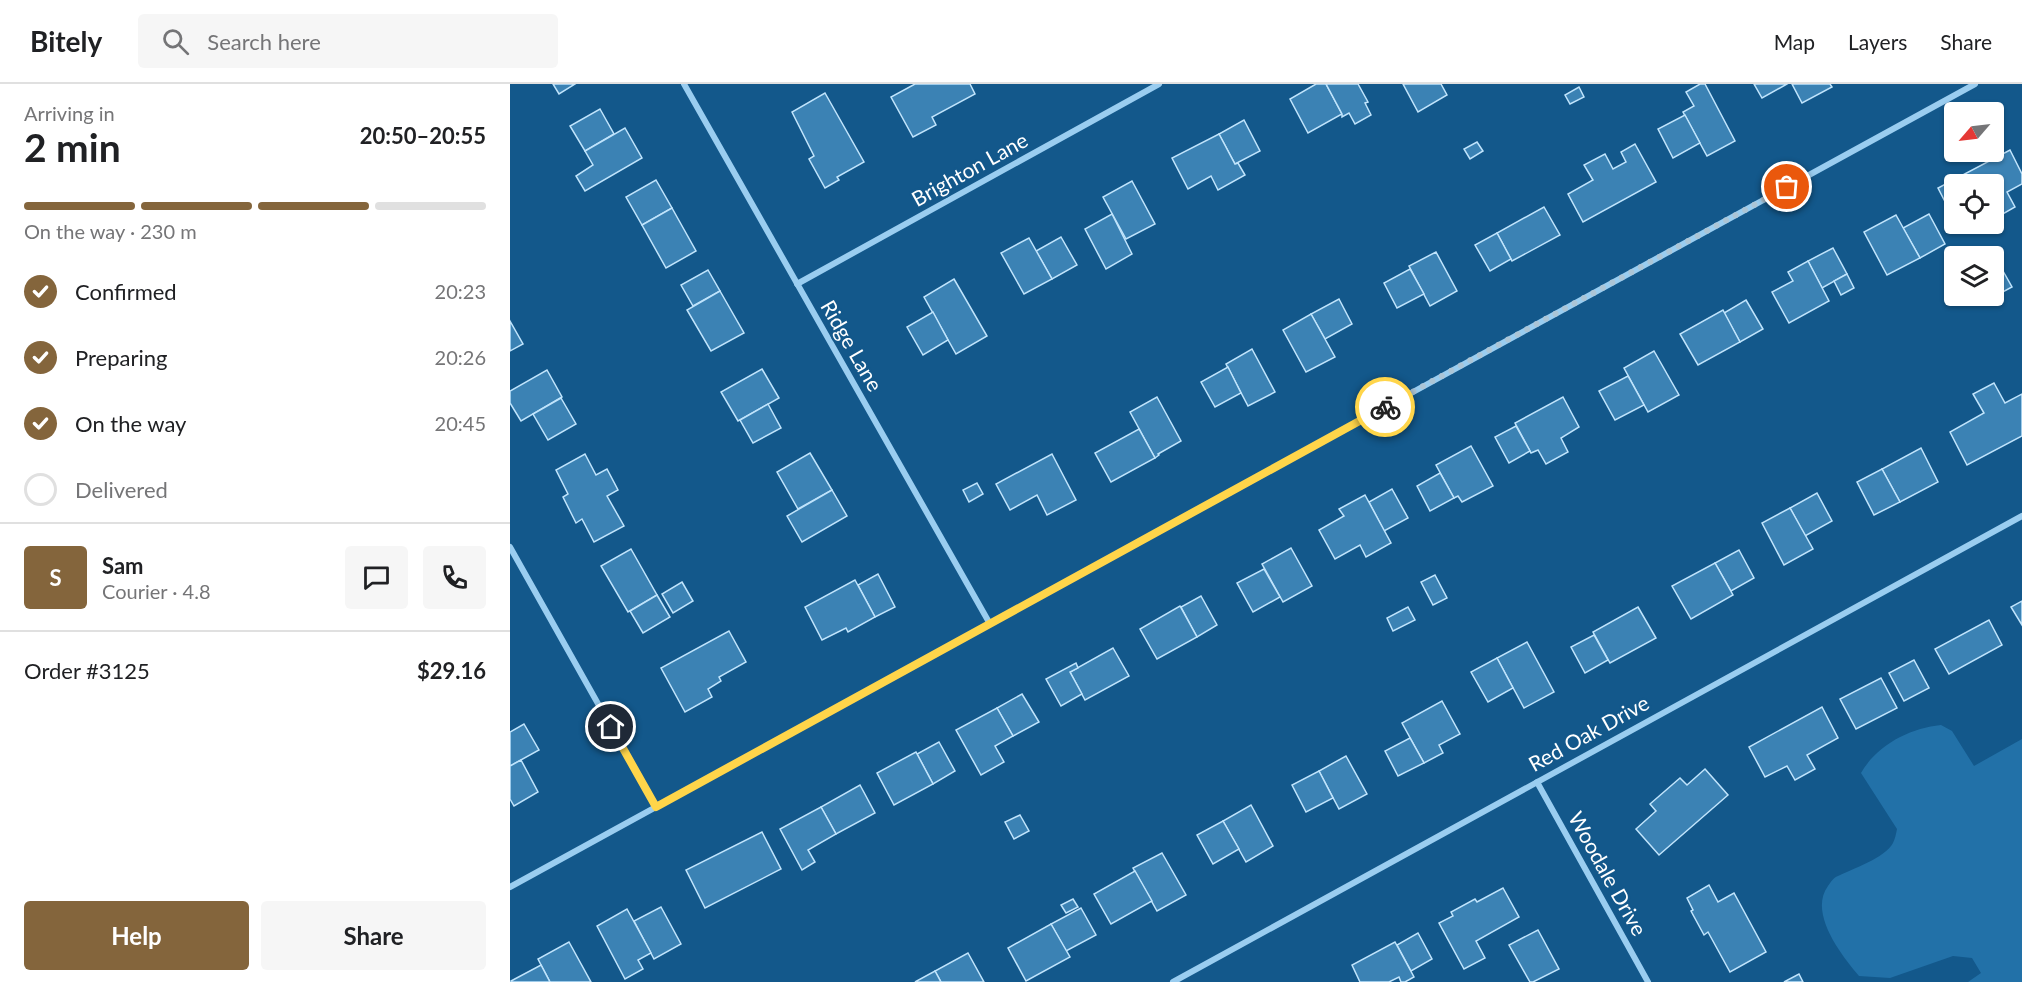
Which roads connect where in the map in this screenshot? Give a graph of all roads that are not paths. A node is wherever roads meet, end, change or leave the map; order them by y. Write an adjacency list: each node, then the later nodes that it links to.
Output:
1 (684, 84): 4 (street, Ridge Lane)
2 (1159, 84): 4 (street, Brighton Lane)
3 (1975, 84): 7 (street)
4 (797, 284): 7 (street, Ridge Lane)
5 (2022, 516): 8 (street, Red Oak Drive)
6 (510, 547): 9 (street)
7 (990, 624): 9 (street)
8 (1537, 782): 11 (street, Red Oak Drive); 12 (street, Woodale Drive)
9 (656, 807): 10 (street)
10 (510, 887)
11 (1173, 982)
12 (1648, 982)

